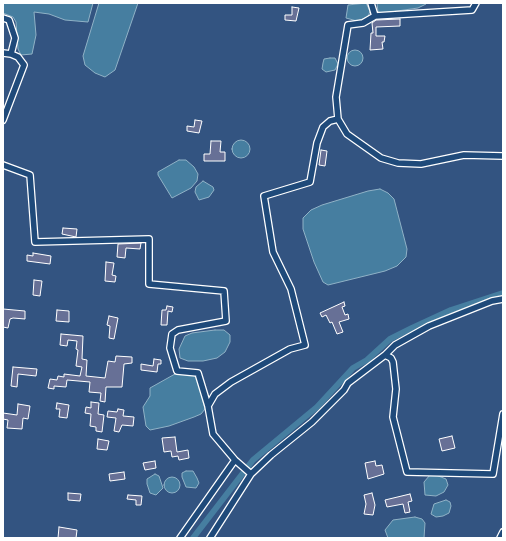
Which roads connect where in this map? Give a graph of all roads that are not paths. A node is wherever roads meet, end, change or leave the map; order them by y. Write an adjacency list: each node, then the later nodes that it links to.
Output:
1 (371, 3): 3 (street)
2 (476, 3): 3 (street)
3 (375, 16): 7 (street)
4 (3, 18): 6 (street)
5 (3, 53): 6 (street)
6 (11, 54): 8 (street)
7 (338, 119): 9 (street); 13 (street)
8 (3, 120)
9 (503, 156)
10 (3, 165): 13 (street)
11 (503, 299): 12 (street)
12 (385, 355): 14 (street); 16 (street)
13 (208, 406): 15 (street)
14 (503, 414)
15 (235, 460): 16 (street); 18 (street)
16 (251, 474): 19 (street)
17 (503, 532): 20 (street)
18 (180, 538)
19 (210, 538)
20 (500, 538)

